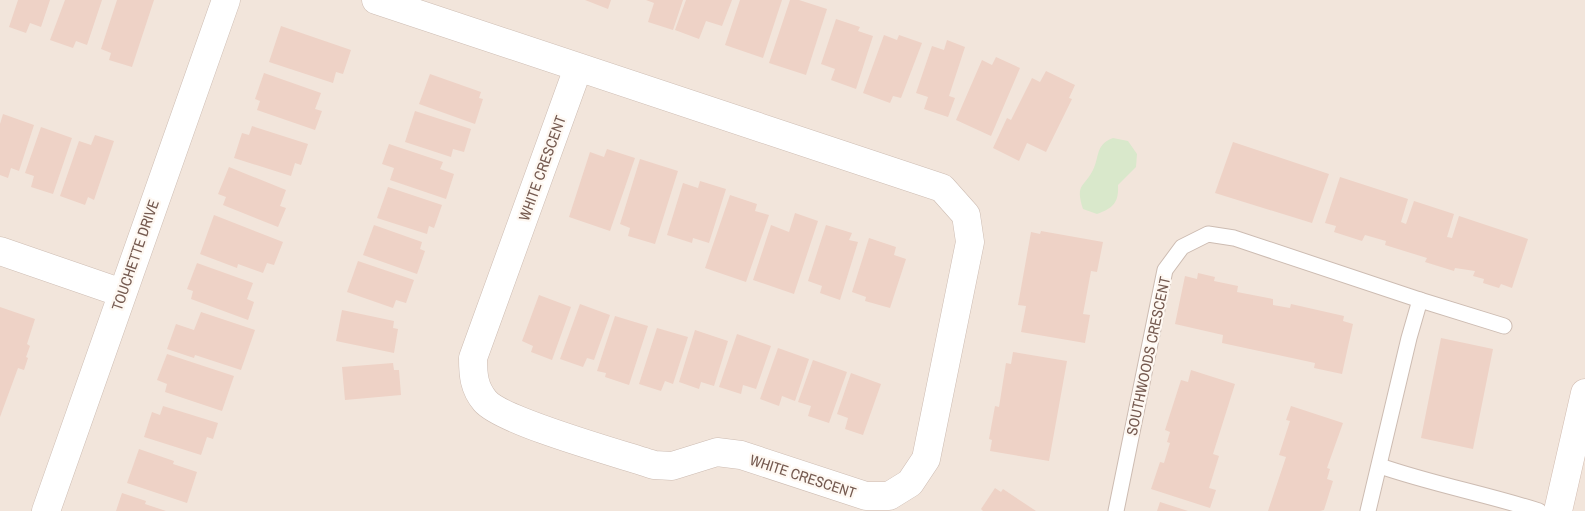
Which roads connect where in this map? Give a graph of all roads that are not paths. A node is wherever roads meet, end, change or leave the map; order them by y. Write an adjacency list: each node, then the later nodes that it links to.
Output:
1 (226, 0): 5 (street, TOUCHETTE DRIVE)
2 (376, 0): 3 (street, WHITE CRESCENT)
3 (578, 68): 3 (street, WHITE CRESCENT)
4 (0, 251): 5 (street)
5 (122, 293): 10 (street, TOUCHETTE DRIVE)
6 (1420, 300): 7 (lane, SOUTHWOODS CRESCENT); 9 (lane); 11 (lane, SOUTHWOODS CRESCENT)
7 (1504, 326)
8 (1585, 393): 14 (street)
9 (1380, 466): 12 (lane); 13 (lane)
10 (46, 511)
11 (1116, 511)
12 (1368, 511)
13 (1539, 511)
14 (1558, 511)

